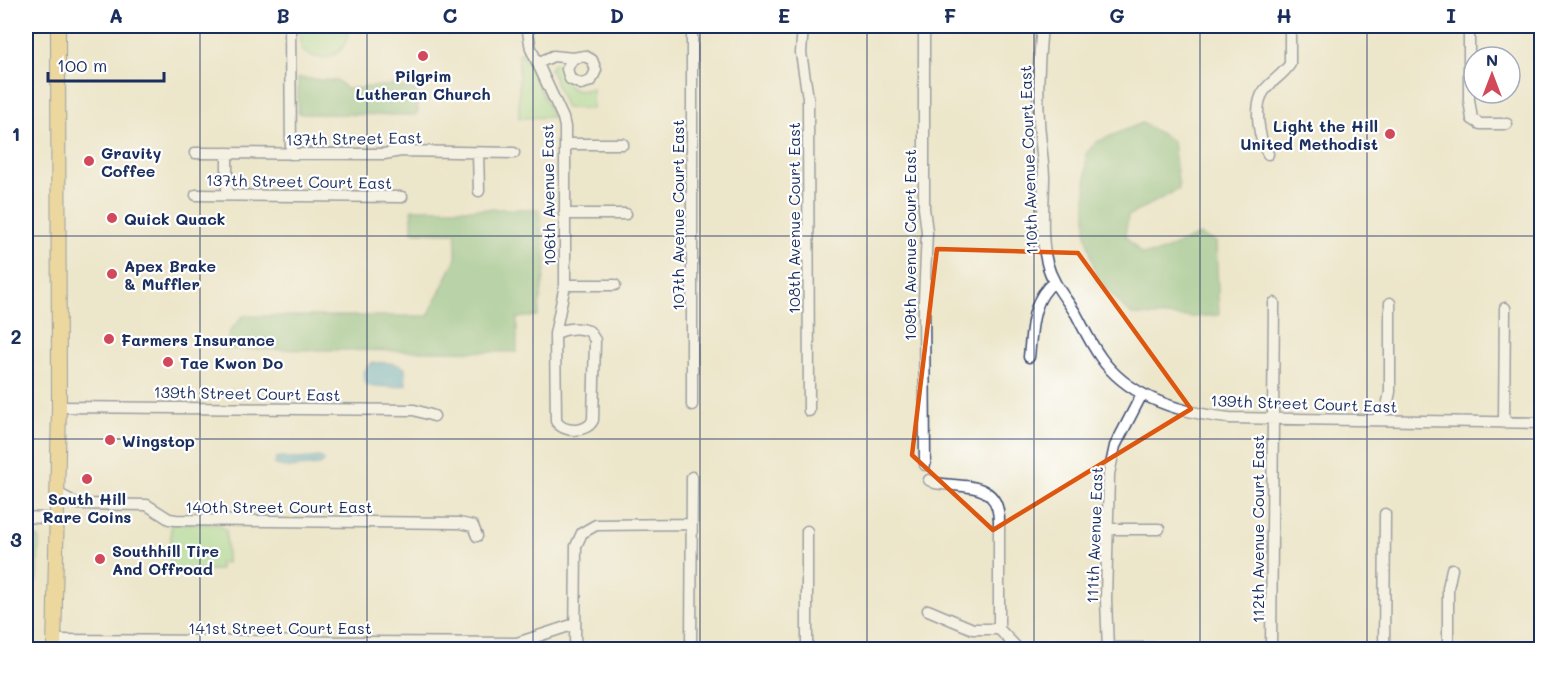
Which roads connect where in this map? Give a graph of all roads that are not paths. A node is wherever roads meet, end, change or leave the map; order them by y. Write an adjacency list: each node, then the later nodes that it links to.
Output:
1 (57, 26): 37 (main road)
2 (290, 26): 19 (street)
3 (527, 26): 11 (street, 106th Avenue East)
4 (692, 26): 36 (street, 107th Avenue Court East)
5 (803, 26): 38 (street, 108th Avenue Court East)
6 (924, 26): 44 (street, 109th Avenue Court East)
7 (1042, 26): 27 (street, 110th Avenue Court East)
8 (1290, 26): 20 (street)
9 (1469, 26): 12 (street)
10 (573, 58): 11 (street)
11 (538, 63): 13 (street, 106th Avenue East)
12 (1507, 124)
13 (565, 144): 14 (street); 25 (street, 106th Avenue East)
14 (623, 144)
15 (195, 153): 16 (street, 137th Street East)
16 (227, 153): 19 (street, 137th Street East); 23 (street)
17 (478, 153): 18 (street, 137th Street East); 19 (street, 137th Street East); 21 (street)
18 (514, 153)
19 (291, 154)
20 (1268, 154)
21 (479, 191)
22 (196, 195): 23 (street, 137th Street Court East)
23 (226, 195): 24 (street, 137th Street Court East)
24 (402, 197)
25 (564, 214): 26 (street); 28 (street, 106th Avenue East)
26 (626, 214)
27 (1053, 282): 34 (street); 35 (street, 139th Street Court East)
28 (565, 285): 29 (street); 33 (street, 106th Avenue East)
29 (615, 285)
30 (1274, 303): 40 (street, 112th Avenue Court East)
31 (1390, 303): 41 (street)
32 (1505, 308): 42 (street)
33 (555, 334): 33 (street, 106th Avenue East)
34 (1029, 357)
35 (1143, 394): 40 (street, 139th Street Court East); 53 (street, 111th Avenue East)
36 (692, 405)
37 (59, 406): 39 (street, 139th Street Court East); 47 (main road)
38 (809, 411)
39 (434, 416)
40 (1273, 419): 41 (street, 139th Street Court East); 62 (street, 112th Avenue Court East)
41 (1376, 420): 42 (street, 139th Street Court East)
42 (1504, 423): 43 (street, 139th Street Court East)
43 (1542, 423)
44 (925, 465)
45 (692, 477): 52 (street)
46 (929, 480): 60 (street)
47 (57, 493): 48 (street, 140th Street Court East); 50 (main road)
48 (78, 504): 50 (street, 140th Street Court East); 56 (street, 140th Street Court East)
49 (1385, 514): 69 (street)
50 (57, 516): 51 (street, 140th Street Court East); 61 (main road)
51 (26, 517)
52 (692, 524): 59 (street); 66 (street)
53 (1108, 529): 54 (street); 64 (street, 111th Avenue East)
54 (1159, 530)
55 (807, 531): 67 (street)
56 (477, 536)
57 (1452, 569): 70 (street)
58 (928, 610): 60 (street)
59 (575, 624): 61 (street, 141st Street Court East); 65 (street)
60 (999, 628): 68 (street)
61 (54, 645)
62 (1271, 647)
63 (1160, 648): 64 (street)
64 (1108, 649)
65 (574, 650)
66 (691, 650)
67 (807, 650)
68 (1019, 650)
69 (1384, 650)
70 (1448, 650)

